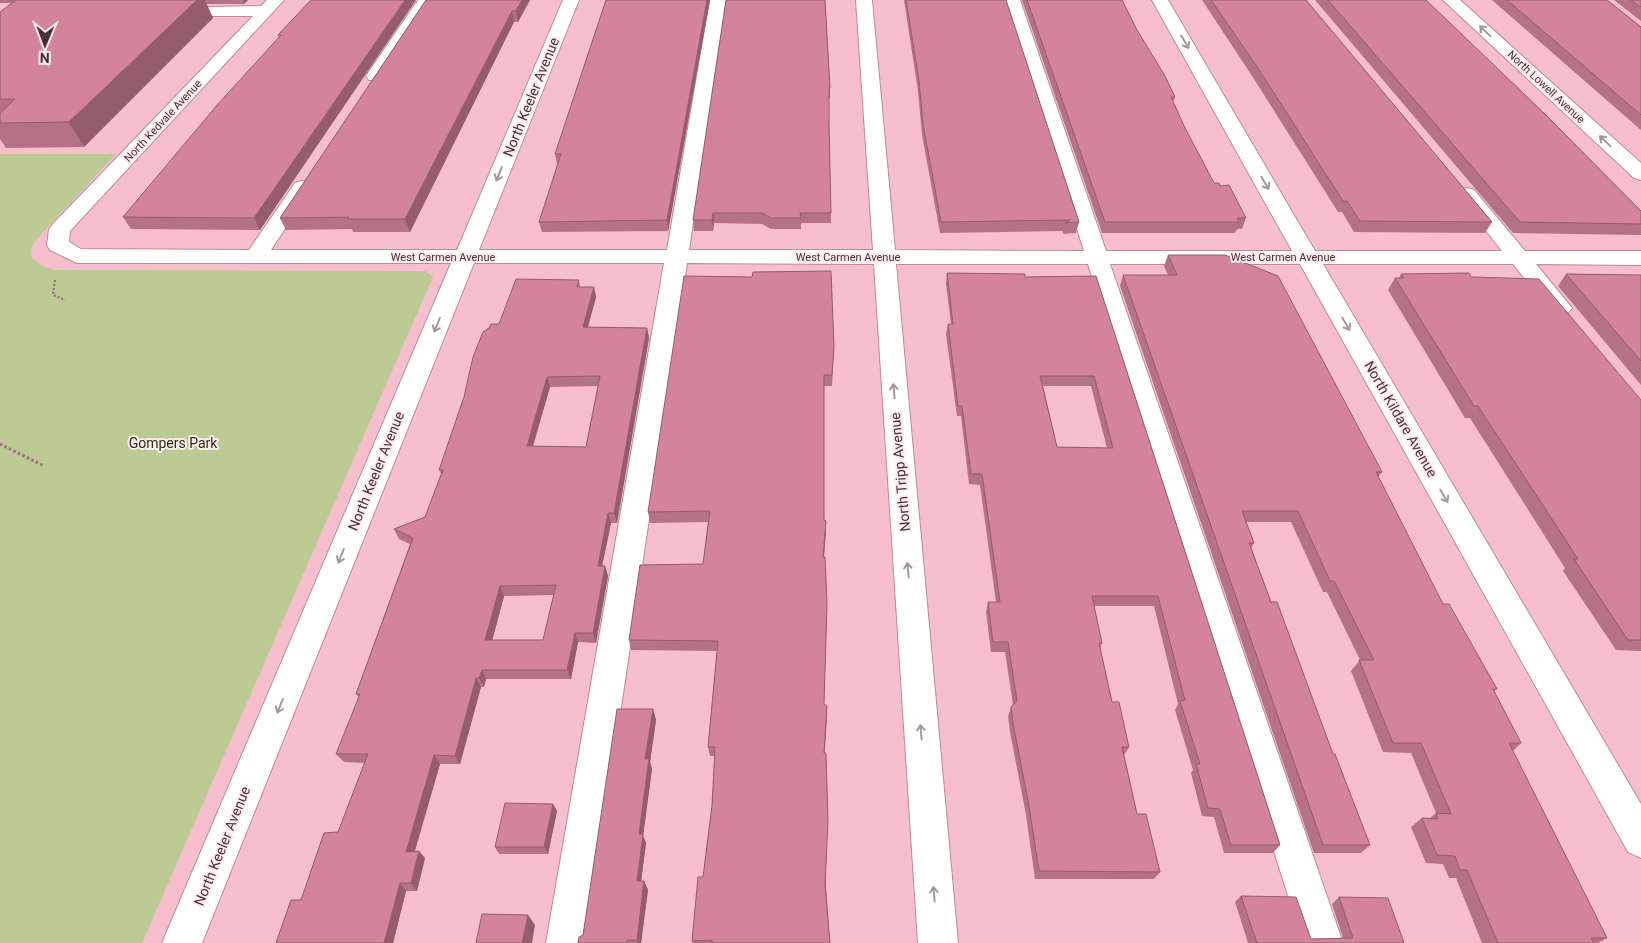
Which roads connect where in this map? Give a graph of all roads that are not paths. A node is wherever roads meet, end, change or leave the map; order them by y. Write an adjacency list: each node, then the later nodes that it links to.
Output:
1 (426, 0): 10 (street)
2 (571, 0): 16 (street, North Keeler Avenue, one-way to 16)
3 (718, 0): 17 (street)
4 (864, 0): 18 (street, North Tripp Avenue)
5 (1012, 0): 19 (street)
6 (1160, 0): 20 (street, North Kildare Avenue, one-way to 20)
7 (1451, 0): 12 (street, North Lowell Avenue, one-way to 7)
8 (271, 5): 9 (street); 14 (street, North Kedvale Avenue)
9 (154, 11)
10 (366, 90)
11 (312, 171): 15 (street)
12 (1641, 174)
13 (1454, 179): 21 (street)
14 (58, 245): 15 (street, West Carmen Avenue)
15 (255, 257): 16 (street, West Carmen Avenue)
16 (464, 257): 17 (street, West Carmen Avenue); 25 (street, North Keeler Avenue, one-way to 25)
17 (677, 257): 18 (street, West Carmen Avenue); 26 (street)
18 (883, 257): 19 (street, West Carmen Avenue); 27 (street, North Tripp Avenue, one-way to 18)
19 (1095, 258): 20 (street, West Carmen Avenue); 28 (street)
20 (1308, 258): 21 (street, West Carmen Avenue); 24 (street, North Kildare Avenue, one-way to 24)
21 (1519, 258): 22 (street, West Carmen Avenue); 23 (street)
22 (1641, 258)
23 (1571, 320)
24 (1641, 839)
25 (182, 943)
26 (566, 943)
27 (938, 943)
28 (1323, 943)

